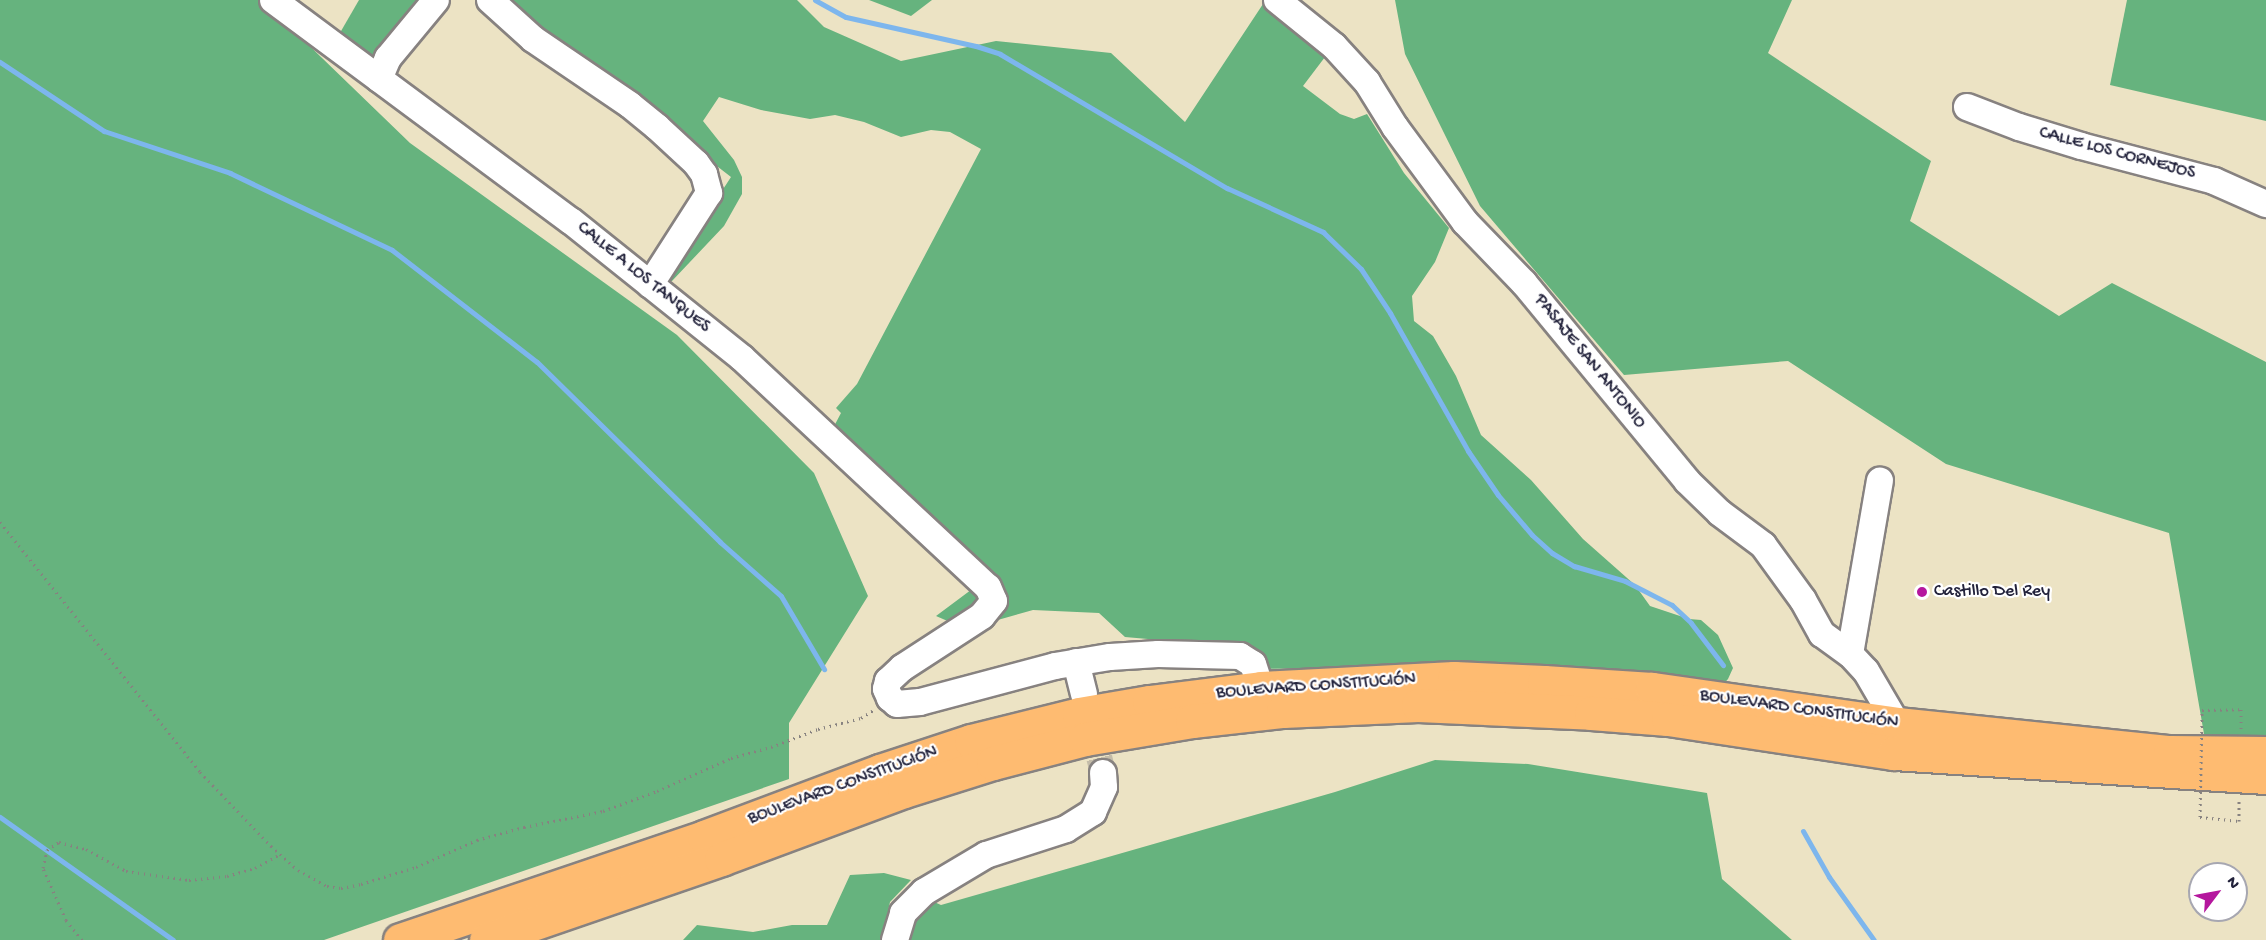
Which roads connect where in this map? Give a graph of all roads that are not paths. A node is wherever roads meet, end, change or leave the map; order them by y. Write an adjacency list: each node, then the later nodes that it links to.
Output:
1 (273, 0): 5 (street, CALLE A LOS TANQUES)
2 (436, 0): 5 (street)
3 (490, 0): 8 (street)
4 (1277, 0): 10 (street, PASAJE SAN ANTONIO)
5 (379, 79): 8 (street, CALLE A LOS TANQUES)
6 (1967, 107): 7 (street, CALLE LOS CORNEJOS)
7 (2266, 204)
8 (650, 285): 11 (street, CALLE A LOS TANQUES)
9 (1880, 481): 10 (street)
10 (1850, 654): 14 (street, PASAJE SAN ANTONIO)
11 (1076, 662): 12 (street); 13 (street)
12 (1261, 688): 14 (highway, BOULEVARD CONSTITUCIÓN); 18 (highway, BOULEVARD CONSTITUCIÓN)
13 (1084, 694)
14 (1897, 724): 15 (highway, BOULEVARD CONSTITUCIÓN)
15 (2266, 753)
16 (1103, 773): 20 (street)
17 (2266, 777): 19 (highway, BOULEVARD CONSTITUCIÓN)
18 (400, 940)
19 (486, 940)
20 (895, 940)

